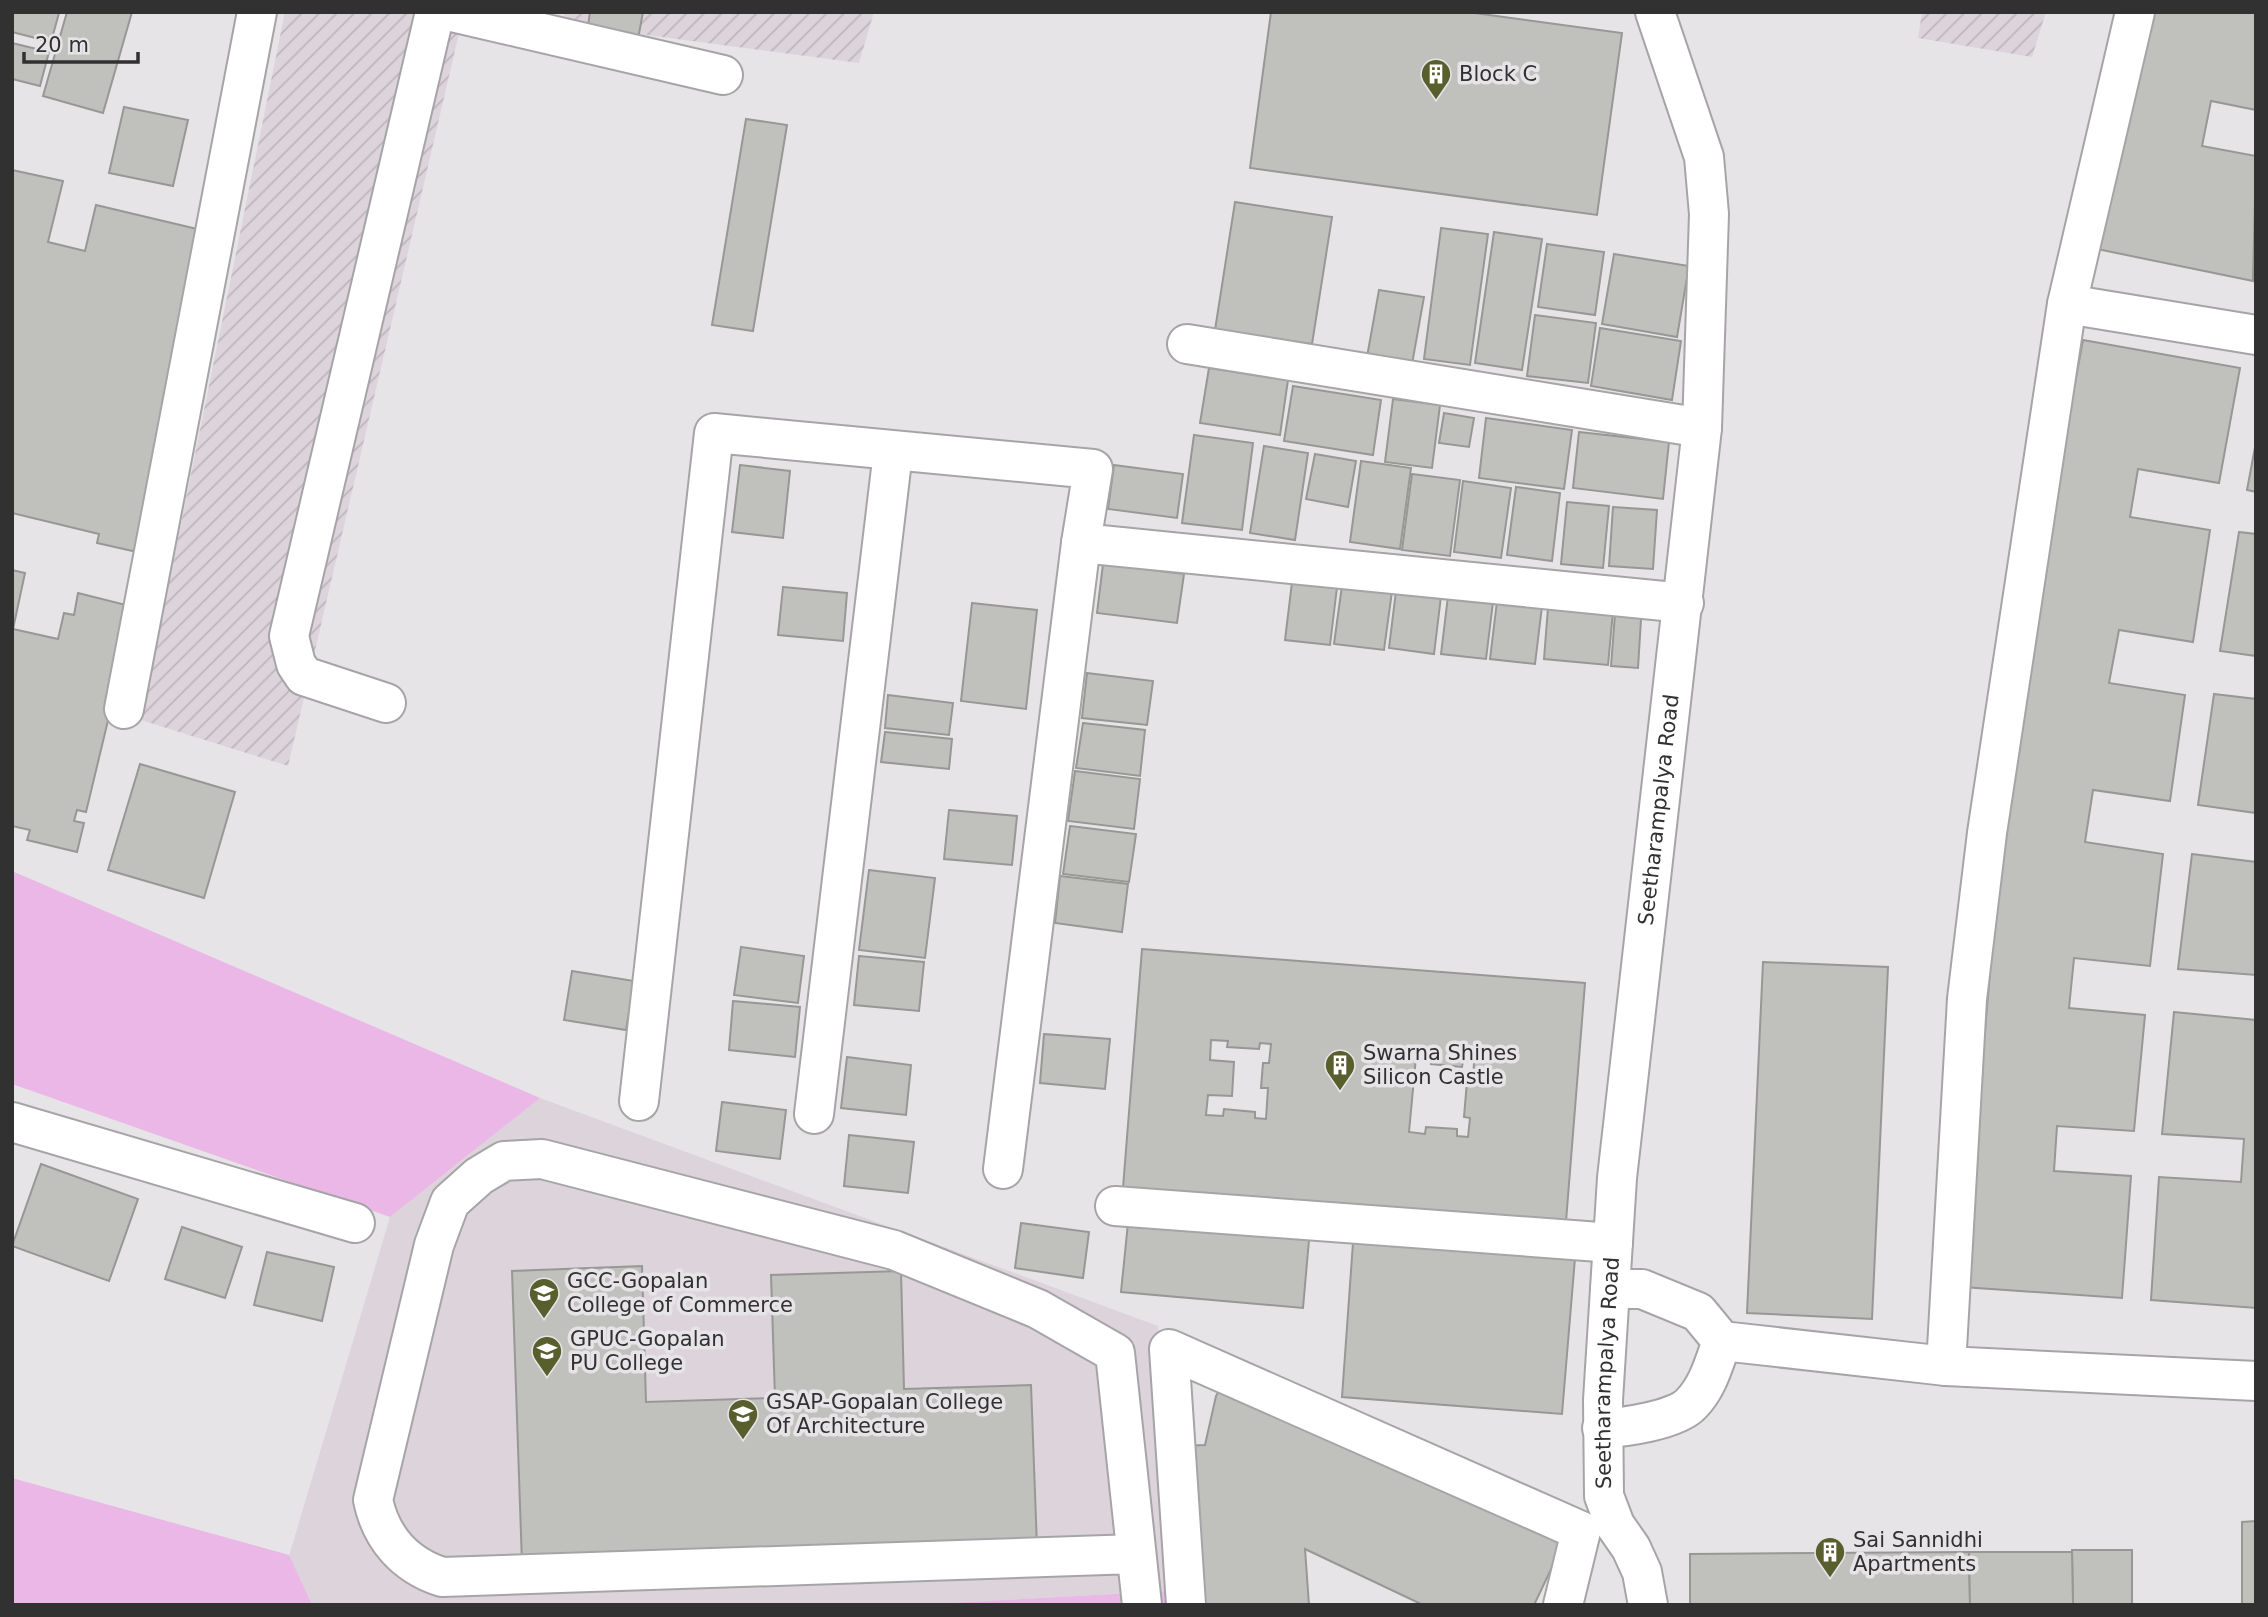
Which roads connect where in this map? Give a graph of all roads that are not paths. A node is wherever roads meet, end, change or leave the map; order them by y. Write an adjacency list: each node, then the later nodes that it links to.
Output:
1 (257, 12): 15 (street)
2 (435, 12): 14 (street)
3 (452, 12): 6 (street)
4 (1655, 12): 10 (street, Seetharampalya Road)
5 (2135, 12): 7 (street)
6 (723, 75)
7 (2067, 304): 8 (street); 25 (street)
8 (2256, 335)
9 (1187, 344): 10 (street)
10 (1702, 428): 13 (street, Seetharampalya Road)
11 (892, 452): 12 (street); 16 (street); 17 (street)
12 (1081, 543): 13 (street); 19 (street)
13 (1684, 603): 22 (street, Seetharampalya Road)
14 (386, 703)
15 (124, 709)
16 (639, 1101)
17 (814, 1114)
18 (12, 1122): 21 (street)
19 (1003, 1169)
20 (1115, 1206): 22 (street)
21 (355, 1223)
22 (1613, 1243): 23 (street, Seetharampalya Road)
23 (1610, 1289): 24 (street); 27 (street, Seetharampalya Road)
24 (1722, 1341): 25 (street); 27 (street)
25 (1946, 1366): 26 (street)
26 (2256, 1381)
27 (1602, 1428): 28 (street, Seetharampalya Road)
28 (1615, 1525): 30 (street); 33 (street, Seetharampalya Road)
29 (1136, 1554): 29 (street); 31 (street)
30 (1565, 1598): 32 (street)
31 (1142, 1605)
32 (1186, 1605)
33 (1647, 1605)

